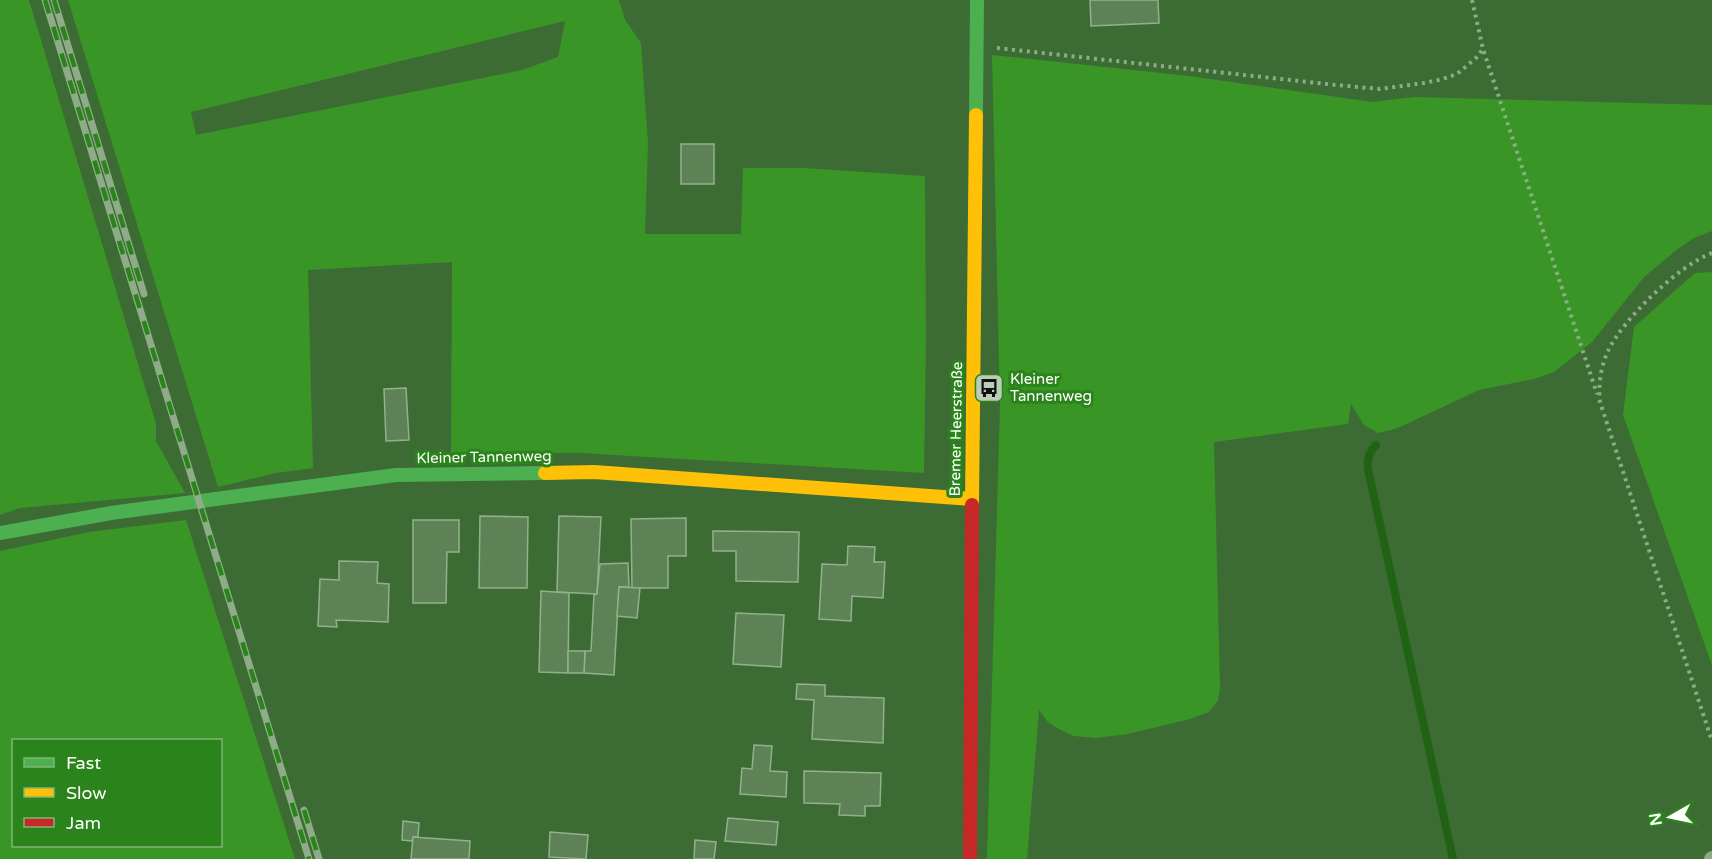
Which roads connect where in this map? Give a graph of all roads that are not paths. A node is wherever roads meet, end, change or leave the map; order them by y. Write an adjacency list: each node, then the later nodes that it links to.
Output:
1 (977, 0): 2 (street, Bremer Heerstraße)
2 (972, 499): 3 (street, Kleiner Tannenweg); 4 (street, Bremer Heerstraße)
3 (0, 533)
4 (970, 859)

